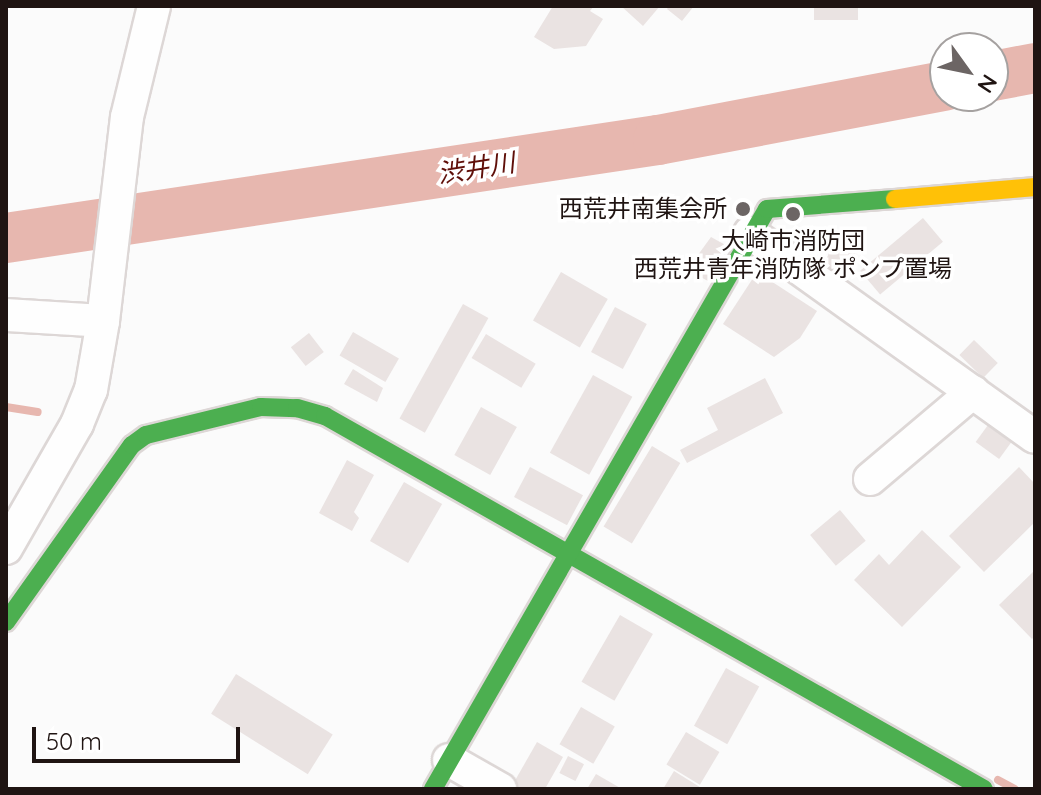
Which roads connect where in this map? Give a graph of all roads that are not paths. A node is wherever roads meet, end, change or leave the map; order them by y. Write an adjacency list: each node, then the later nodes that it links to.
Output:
1 (154, 6): 5 (street)
2 (1035, 187): 3 (street)
3 (750, 233): 6 (street); 9 (street)
4 (6, 315): 5 (street)
5 (103, 321): 10 (street)
6 (973, 392): 7 (street); 8 (street)
7 (1035, 437)
8 (870, 479)
9 (573, 546): 11 (street); 12 (street); 15 (street)
10 (6, 548)
11 (6, 622)
12 (449, 760): 13 (street); 14 (street)
13 (433, 789)
14 (500, 789)
15 (984, 789)

